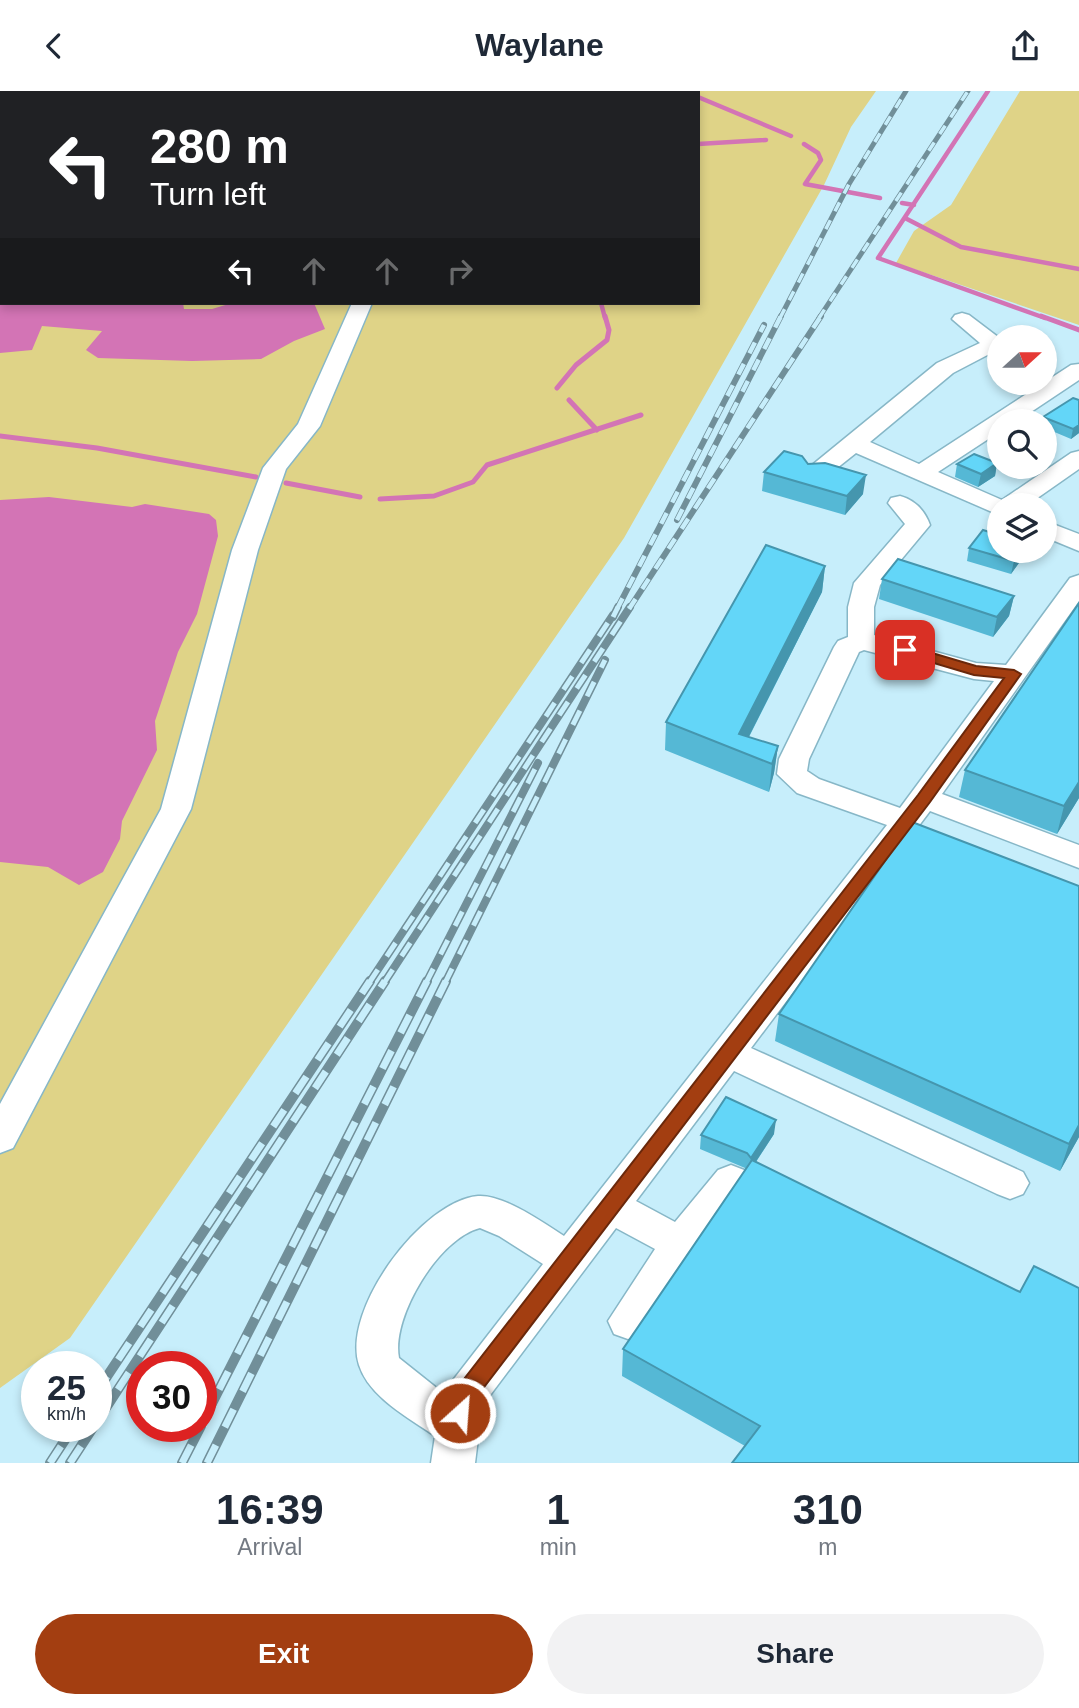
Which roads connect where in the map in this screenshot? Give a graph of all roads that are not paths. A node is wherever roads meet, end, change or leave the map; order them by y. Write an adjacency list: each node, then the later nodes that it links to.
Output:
1 (361, 305): 21 (street)
2 (962, 319): 6 (street)
3 (1079, 370): 4 (street)
4 (1020, 409)
5 (987, 430): 8 (street)
6 (854, 443): 8 (street); 9 (street)
7 (1079, 458): 10 (street)
8 (921, 473): 12 (street)
9 (814, 475)
10 (1029, 493)
11 (900, 503): 16 (street)
12 (987, 503)
13 (1057, 533): 14 (street)
14 (1079, 543)
15 (1079, 583): 17 (street)
16 (861, 641): 17 (street); 18 (street)
17 (1014, 674): 18 (street)
18 (915, 810): 19 (street); 20 (street)
19 (1079, 857)
20 (728, 1053): 23 (street); 24 (street)
21 (0, 1138)
22 (731, 1181): 25 (street)
23 (1010, 1183)
24 (610, 1206): 25 (street); 26 (street)
25 (681, 1244): 27 (street)
26 (569, 1260): 28 (street); 28 (street)
27 (628, 1321)
28 (455, 1445)

